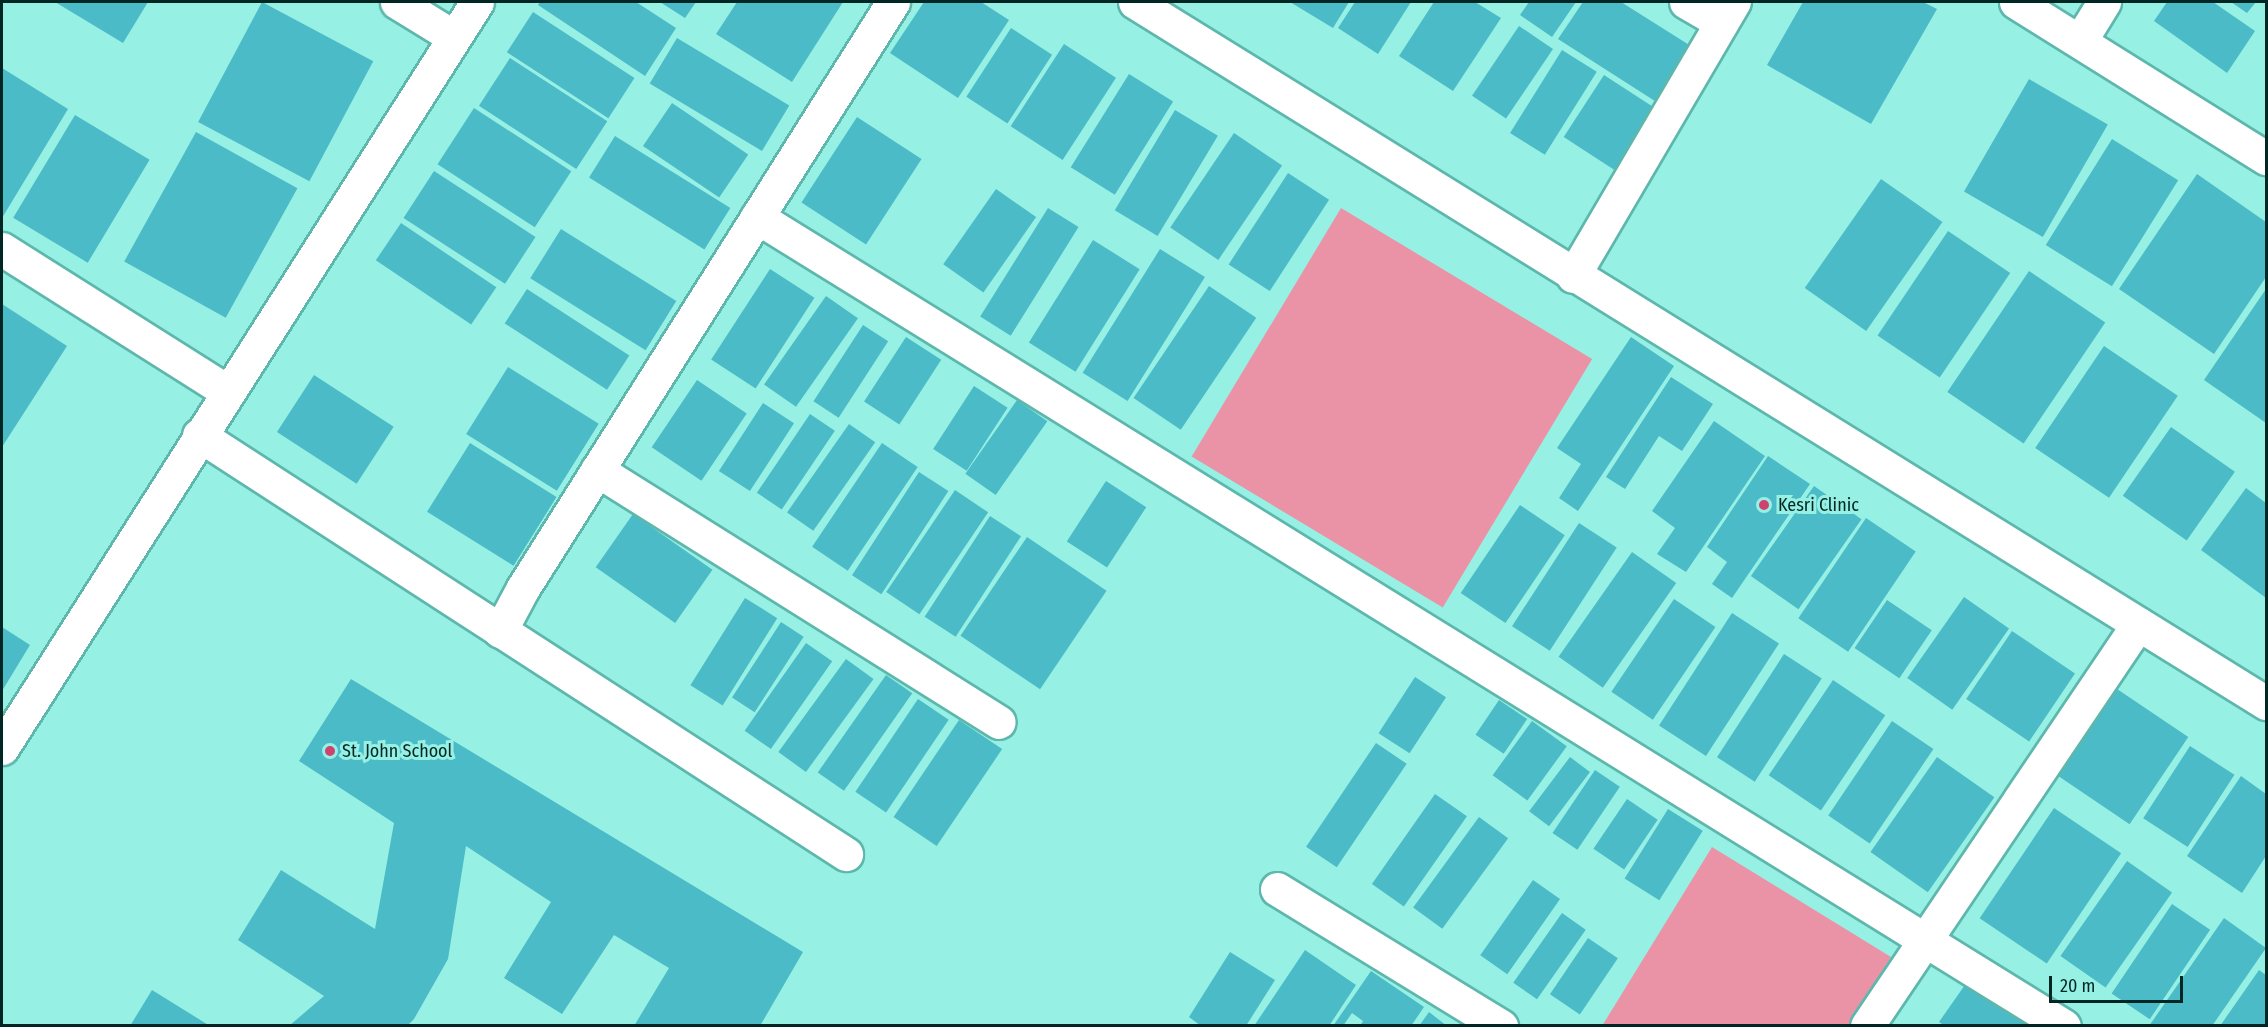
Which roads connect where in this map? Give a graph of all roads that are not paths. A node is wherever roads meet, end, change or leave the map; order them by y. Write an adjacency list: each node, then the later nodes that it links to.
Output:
1 (397, 2): 9 (street)
2 (477, 2): 9 (street)
3 (893, 2): 12 (street)
4 (1136, 2): 14 (street)
5 (1686, 2): 8 (street)
6 (2016, 2): 10 (street)
7 (2104, 2): 10 (street)
8 (1727, 12): 14 (street)
9 (454, 37): 15 (street)
10 (2080, 41): 11 (street)
11 (2266, 158)
12 (757, 217): 17 (street); 25 (street)
13 (2, 249): 15 (street)
14 (1573, 276): 18 (street)
15 (228, 392): 16 (street)
16 (199, 435): 19 (street); 22 (street)
17 (597, 470): 19 (street); 21 (street)
18 (2138, 624): 20 (street); 25 (street)
19 (500, 630): 23 (street)
20 (2266, 703)
21 (999, 722)
22 (2, 748)
23 (846, 854)
24 (1277, 889): 26 (street)
25 (1926, 940): 27 (street); 28 (street)
26 (1501, 1026)
27 (1867, 1026)
28 (2064, 1026)

